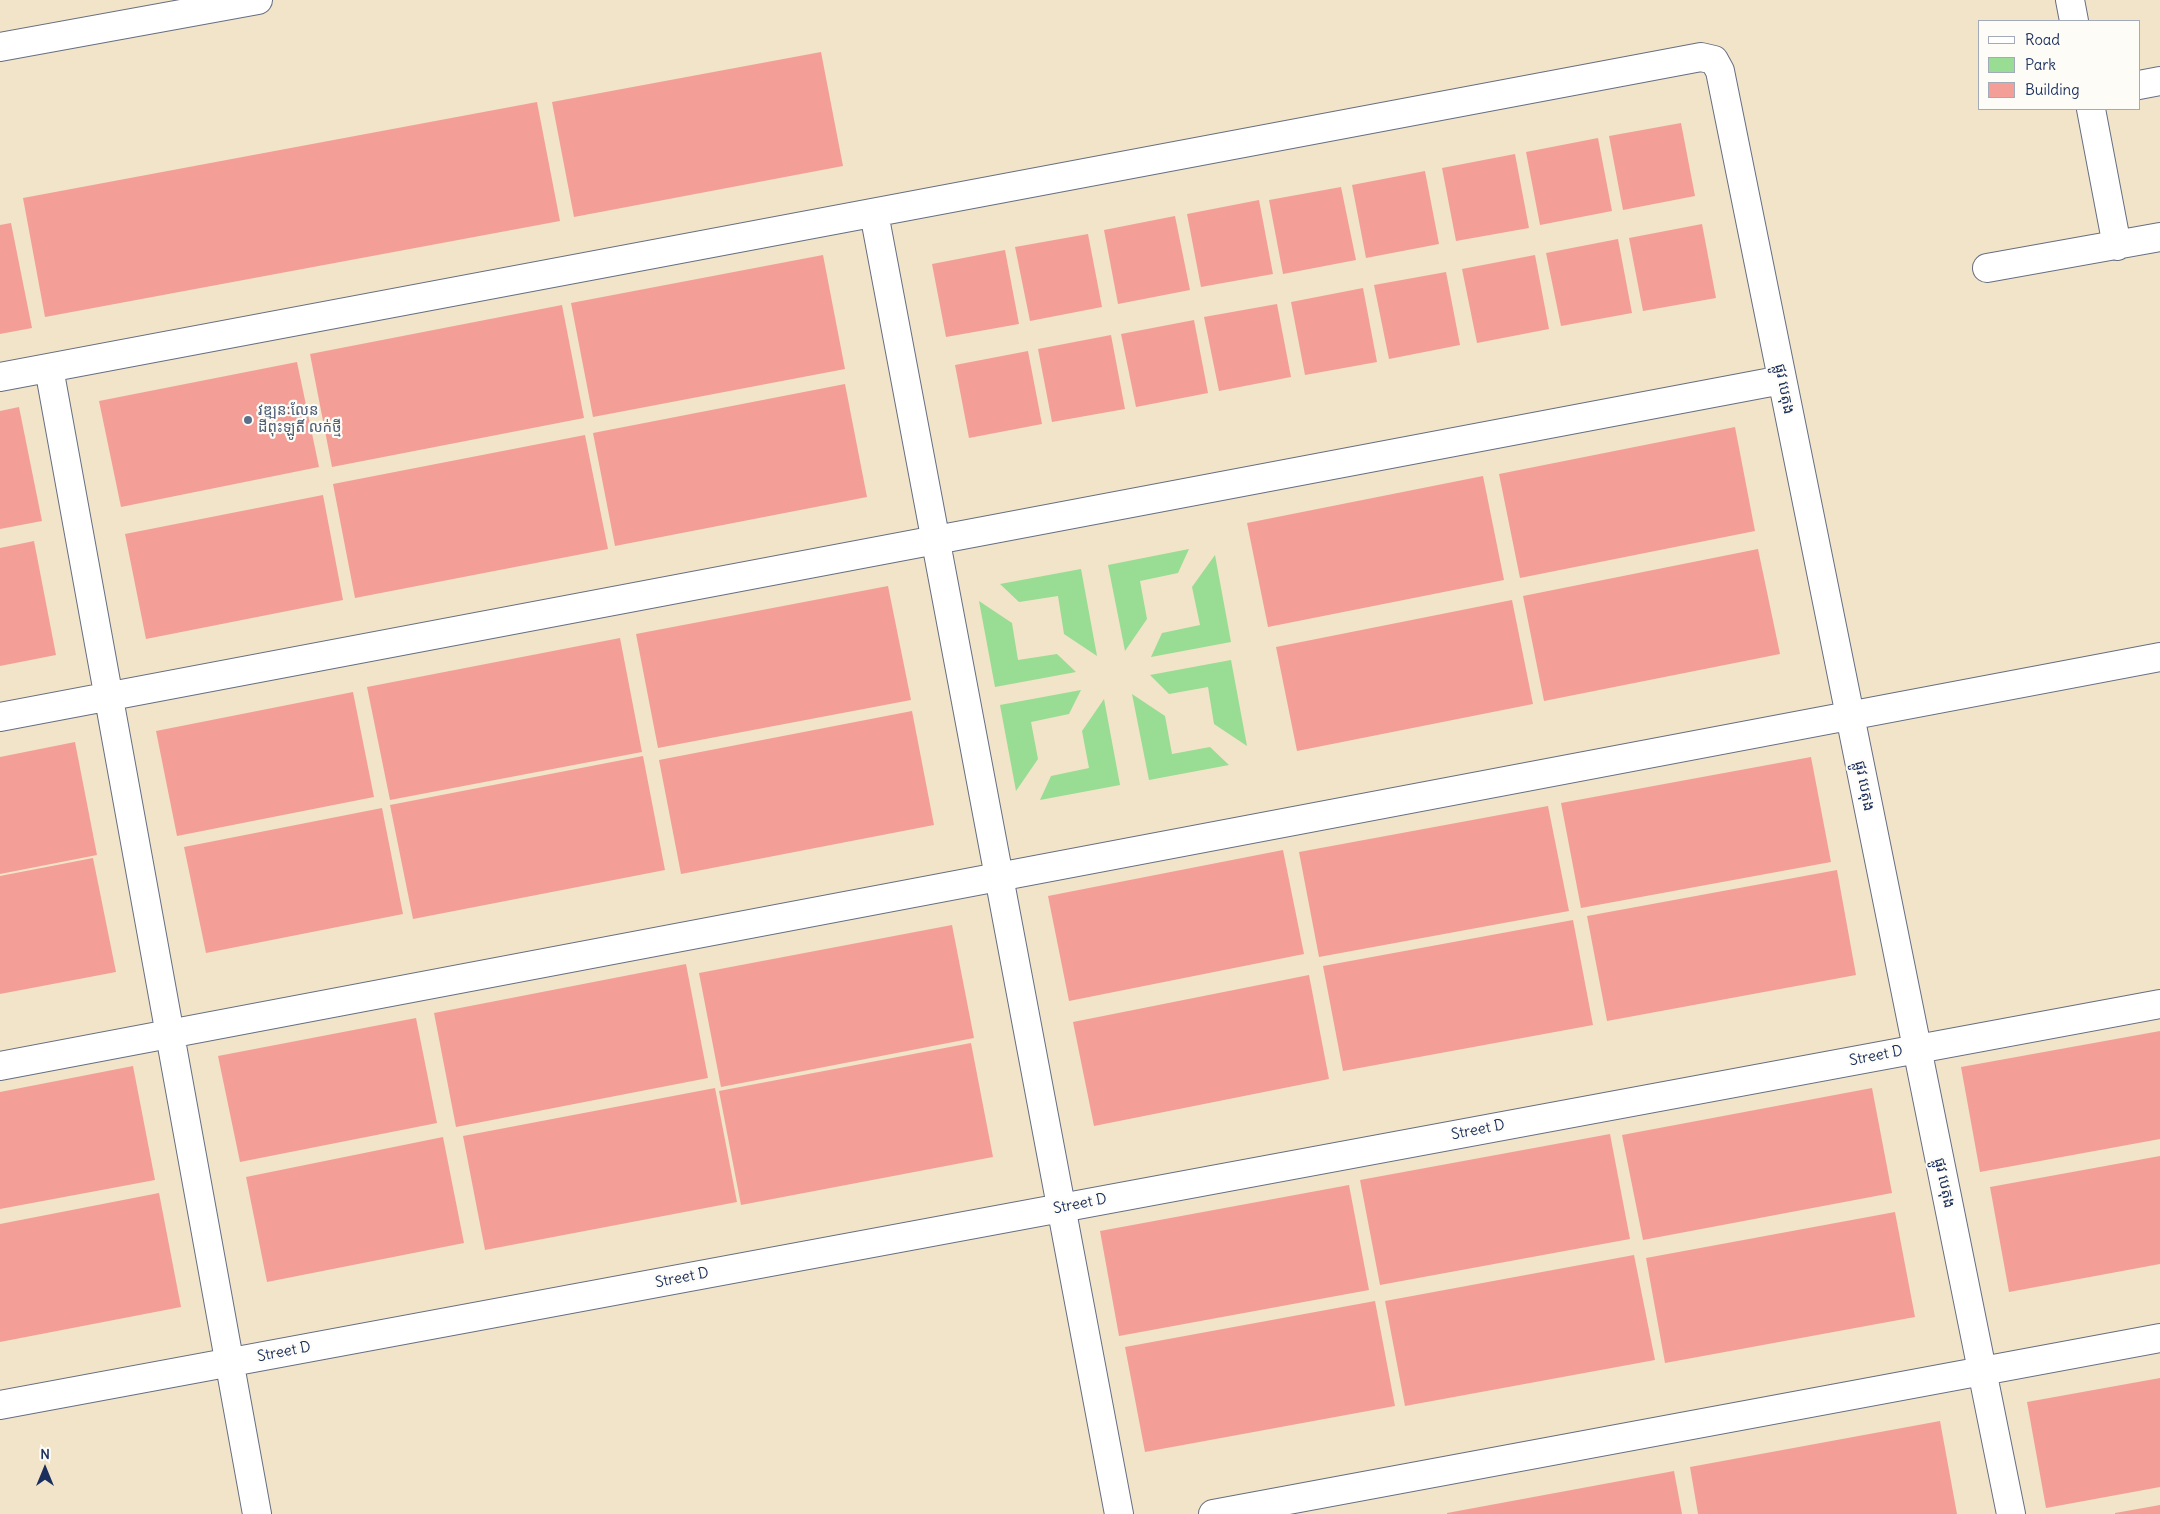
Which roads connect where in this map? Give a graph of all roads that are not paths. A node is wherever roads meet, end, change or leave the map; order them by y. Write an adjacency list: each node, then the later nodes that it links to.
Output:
1 (258, 0): 4 (street)
2 (2070, 0): 3 (street)
3 (2074, 20)
4 (0, 46)
5 (2160, 81): 6 (street)
6 (2140, 85)
7 (2091, 110): 10 (street)
8 (874, 213): 12 (street); 14 (street, ផ្លូវ បេតុង); 15 (street)
9 (2160, 237): 10 (street)
10 (2117, 246): 11 (street)
11 (1987, 268)
12 (49, 368): 13 (street); 17 (street)
13 (0, 377)
14 (1782, 380): 15 (street); 18 (street, ផ្លូវ បេតុង)
15 (935, 540): 17 (street); 20 (street)
16 (2160, 656): 18 (street)
17 (109, 696): 19 (street); 22 (street)
18 (1850, 716): 20 (street); 23 (street, ផ្លូវ បេតុង)
19 (0, 717)
20 (999, 877): 22 (street); 25 (street)
21 (2160, 1004): 23 (street, Street D)
22 (169, 1034): 24 (street); 27 (street)
23 (1917, 1049): 25 (street, Street D); 28 (street, ផ្លូវ បេតុង)
24 (0, 1066)
25 (1061, 1208): 27 (street, Street D); 31 (street)
26 (2160, 1338): 28 (street)
27 (229, 1362): 29 (street, Street D); 30 (street)
28 (1983, 1371): 32 (street); 33 (street, ផ្លូវ បេតុង)
29 (0, 1405)
30 (256, 1514)
31 (1119, 1514)
32 (1213, 1514)
33 (2011, 1514)

